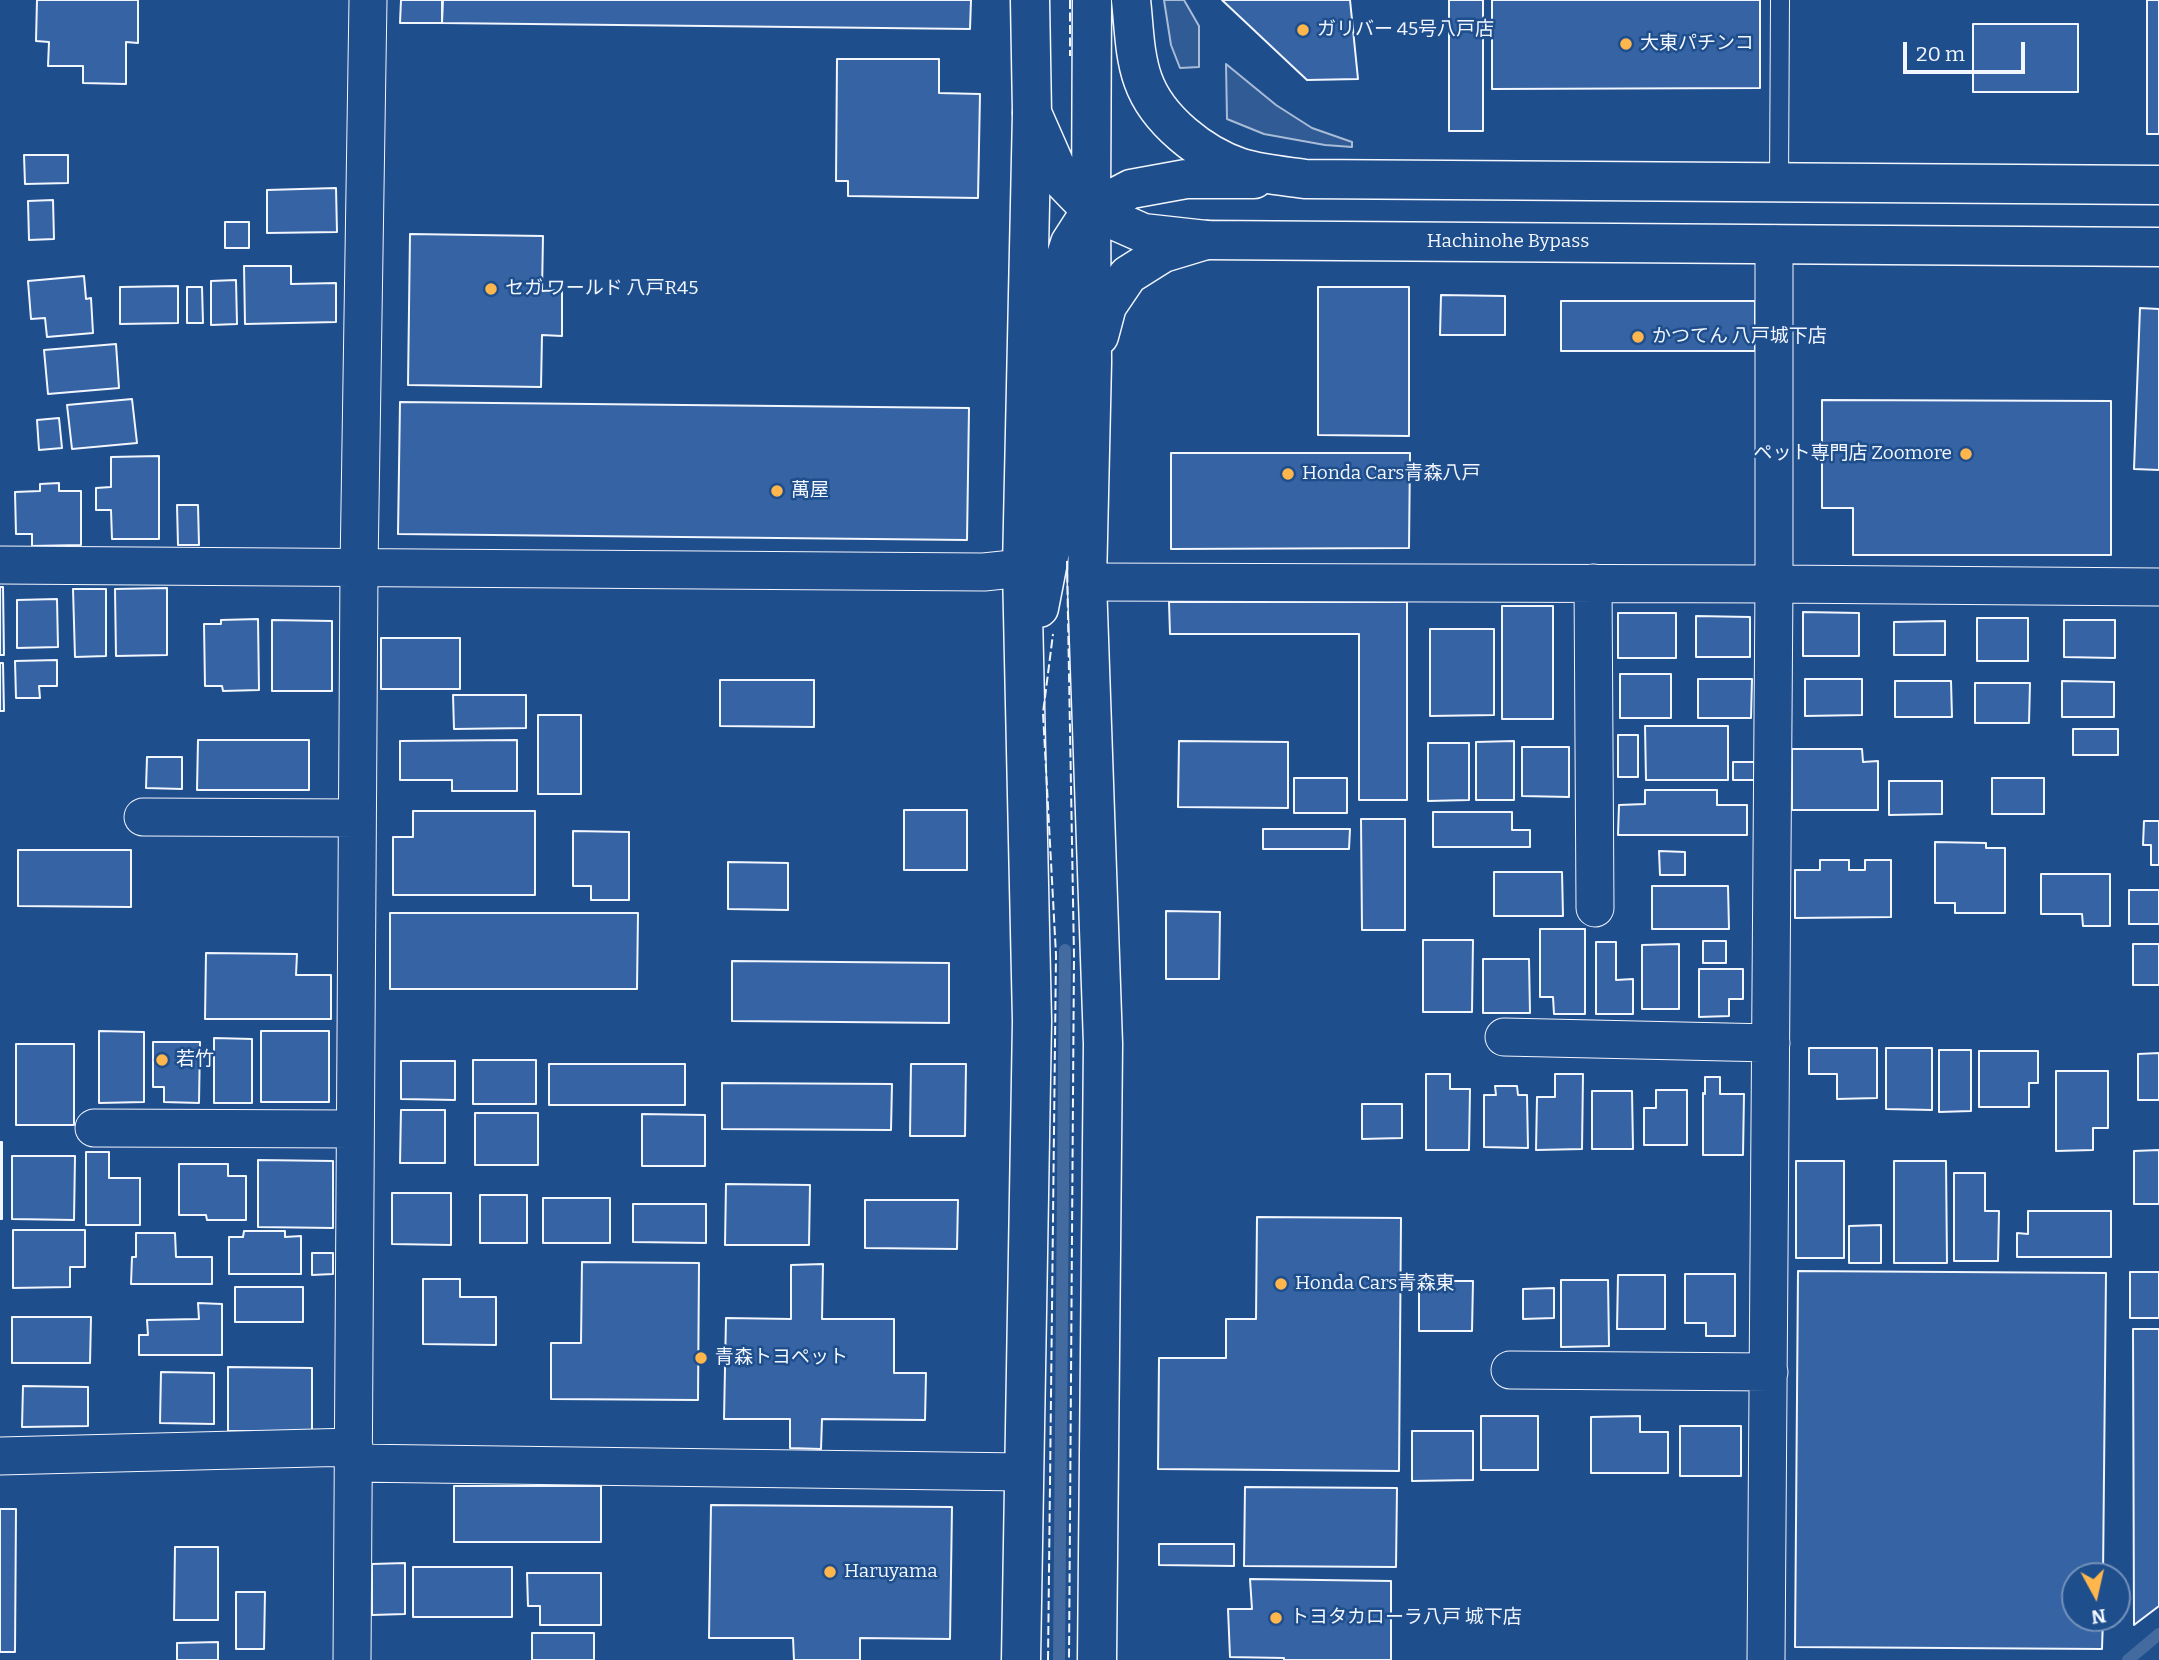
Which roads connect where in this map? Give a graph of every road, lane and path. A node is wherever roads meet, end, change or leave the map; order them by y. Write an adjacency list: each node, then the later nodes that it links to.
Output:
1 (368, 0): 17 (street)
2 (1030, 0): 6 (main road, Hachinohe Bypass)
3 (1092, 0): 10 (main road)
4 (1130, 0): 7 (main road)
5 (1780, 0): 8 (lane)
6 (1032, 113): 10 (main road, Hachinohe Bypass); 16 (main road)
7 (1305, 179): 8 (main road); 10 (main road)
8 (1779, 183): 9 (main road)
9 (2159, 185)
10 (1091, 210): 11 (main road, Hachinohe Bypass); 14 (main road); 22 (main road)
11 (1206, 240): 12 (main road, Hachinohe Bypass); 14 (main road)
12 (1774, 244): 13 (main road, Hachinohe Bypass); 20 (street)
13 (2159, 247)
14 (1092, 362): 18 (main road)
15 (0, 565): 17 (street)
16 (1022, 568): 17 (street); 22 (main road)
17 (359, 569): 24 (street)
18 (1087, 582): 19 (street); 37 (main road)
19 (1593, 583): 20 (street); 25 (street)
20 (1774, 584): 21 (street); 27 (street)
21 (2159, 587)
22 (1023, 688): 34 (main road)
23 (143, 817): 24 (street)
24 (357, 818): 29 (street)
25 (1595, 908)
26 (1504, 1037): 27 (street)
27 (1771, 1043): 31 (street)
28 (94, 1128): 29 (street)
29 (355, 1129): 32 (street)
30 (1510, 1370): 31 (street)
31 (1769, 1372): 38 (street)
32 (354, 1455): 33 (street); 34 (street); 35 (street)
33 (0, 1456)
34 (1024, 1472): 36 (main road)
35 (352, 1660)
36 (1021, 1660)
37 (1097, 1660)
38 (1766, 1660)

